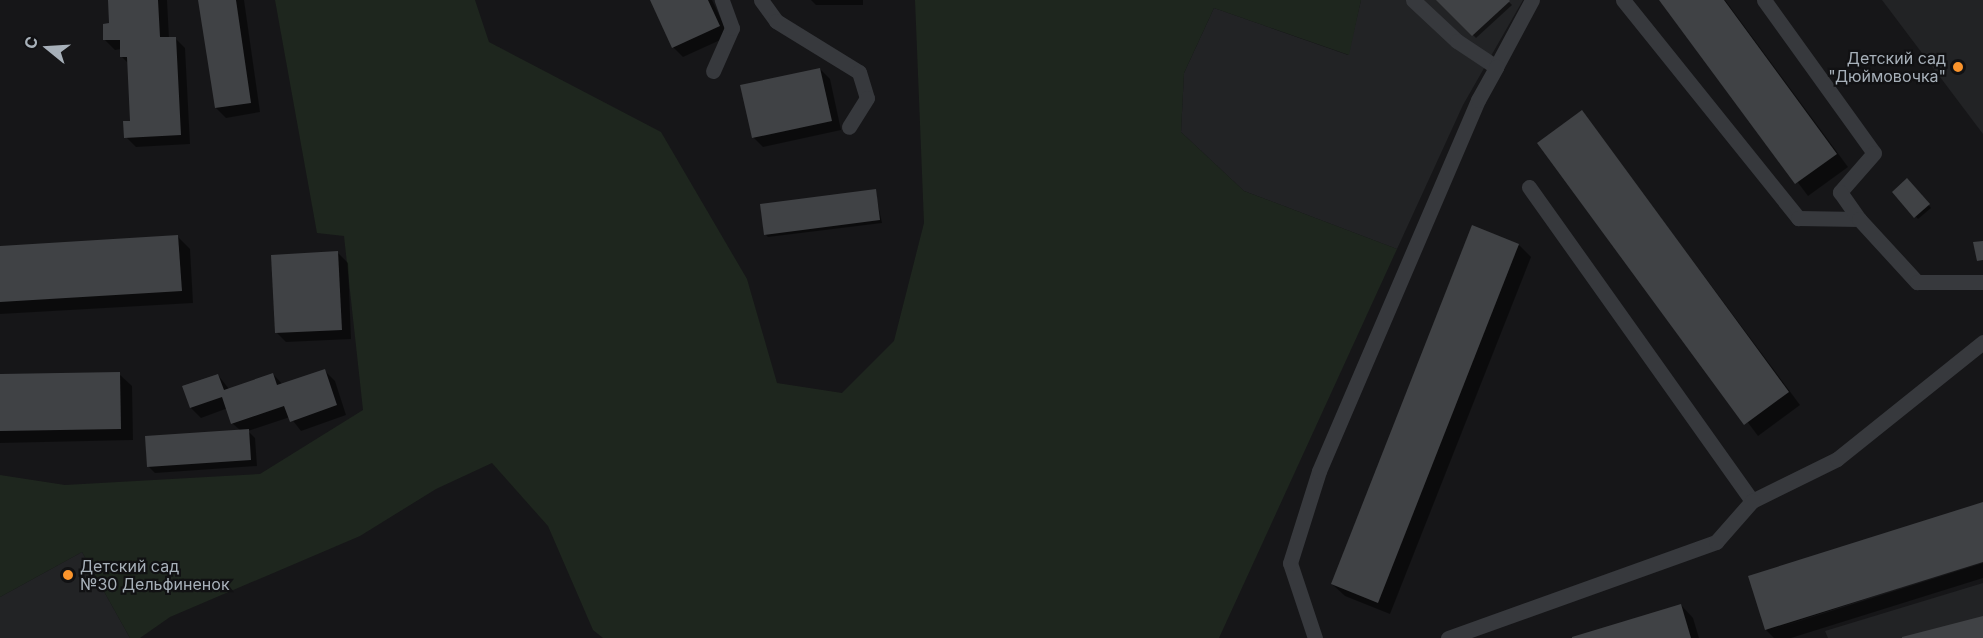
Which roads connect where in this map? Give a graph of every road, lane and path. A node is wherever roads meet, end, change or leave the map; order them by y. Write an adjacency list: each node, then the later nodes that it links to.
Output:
1 (722, 0): 8 (lane)
2 (761, 0): 9 (lane)
3 (1413, 0): 7 (lane)
4 (1532, 0): 7 (lane)
5 (1623, 0): 11 (lane)
6 (1764, 0): 11 (lane)
7 (1496, 67): 15 (lane)
8 (712, 71)
9 (849, 127)
10 (1529, 187): 14 (lane)
11 (1859, 219): 12 (lane)
12 (1983, 282)
13 (1983, 342): 14 (lane)
14 (1752, 501): 16 (lane)
15 (1315, 638)
16 (1448, 638)

